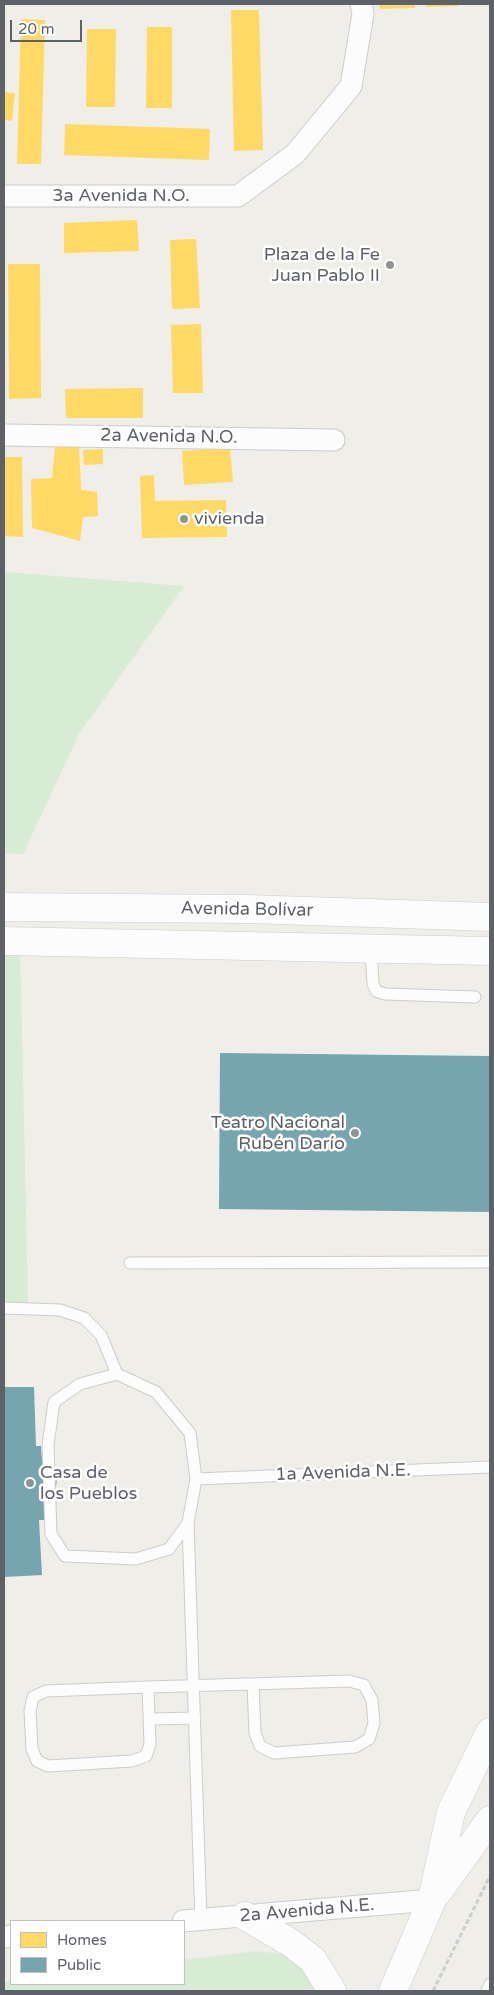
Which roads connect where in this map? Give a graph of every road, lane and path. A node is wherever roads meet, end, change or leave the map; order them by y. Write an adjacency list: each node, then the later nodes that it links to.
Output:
1 (361, 4): 2 (street, 3a Avenida N.O.)
2 (4, 196)
3 (4, 434): 4 (street, 2a Avenida N.O.)
4 (334, 440)
5 (4, 907): 6 (street, Avenida Bolívar)
6 (490, 917)
7 (4, 941): 8 (street, Avenida Bolívar)
8 (371, 949): 9 (street, Avenida Bolívar); 10 (lane)
9 (490, 951)
10 (475, 996)
11 (490, 1262): 12 (lane)
12 (130, 1263)
13 (4, 1308): 14 (lane)
14 (117, 1374): 16 (lane); 17 (lane)
15 (490, 1467): 16 (lane, 1a Avenida N.E.)
16 (196, 1479): 17 (lane)
17 (188, 1523): 19 (lane)
18 (252, 1684): 18 (lane); 19 (lane)
19 (194, 1686): 20 (lane); 21 (lane)
20 (148, 1687): 22 (lane); 22 (lane)
21 (195, 1718): 22 (lane); 28 (lane)
22 (150, 1720)
23 (490, 1732): 26 (street)
24 (490, 1820): 26 (street)
25 (490, 1876): 32 (path)
26 (432, 1900): 27 (street, 2a Avenida N.E.); 31 (street)
27 (245, 1916): 28 (street, 2a Avenida N.E.); 30 (street)
28 (192, 1920)
29 (490, 1984): 33 (lane)
30 (332, 1991)
31 (393, 1991)
32 (433, 1991)
33 (487, 1991)

